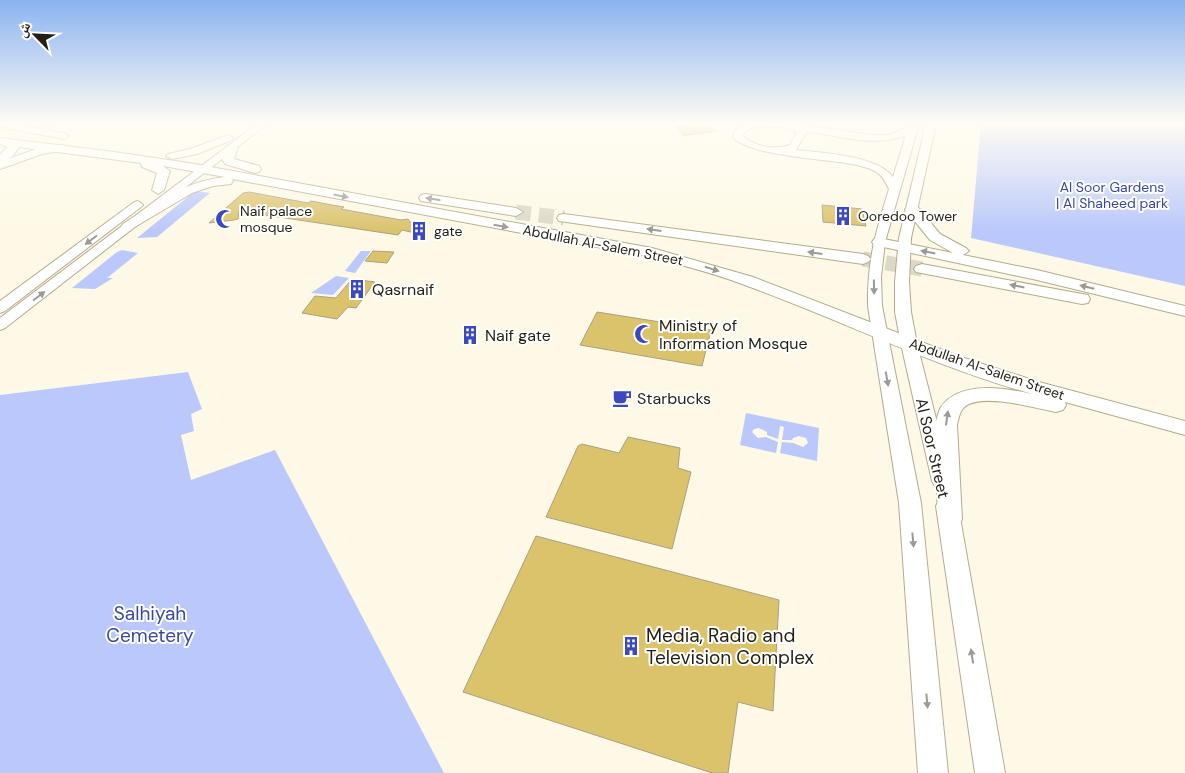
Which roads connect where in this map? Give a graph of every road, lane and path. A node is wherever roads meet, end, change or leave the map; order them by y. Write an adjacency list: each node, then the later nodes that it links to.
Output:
1 (16, 160): 14 (main road)
2 (145, 160): 19 (main road)
3 (168, 160): 13 (main road)
4 (170, 160): 13 (main road, Abdullah Al-Salem Street)
5 (185, 160): 13 (main road, Abdullah Al-Salem Street)
6 (207, 160): 13 (main road)
7 (228, 160): 15 (main road)
8 (840, 160): 12 (main road)
9 (872, 160): 12 (main road)
10 (903, 160): 18 (main road, Al Soor Street)
11 (923, 160): 21 (main road, Al Soor Street)
12 (865, 164): 18 (main road)
13 (200, 165): 15 (main road, Abdullah Al-Salem Street); 16 (main road); 17 (main road, Abdullah Al-Salem Street); 19 (main road); 24 (main road)
14 (0, 166)
15 (264, 171): 16 (main road, Abdullah Al-Salem Street)
16 (304, 178): 22 (main road, Abdullah Al-Salem Street, one-way to 16)
17 (276, 183): 24 (main road); 35 (main road, Abdullah Al-Salem Street, one-way to 35)
18 (895, 189): 25 (main road, Al Soor Street)
19 (158, 190): 20 (main road)
20 (142, 202): 27 (main road); 31 (main road, one-way to 31)
21 (912, 209): 26 (main road, Al Soor Street); 30 (main road)
22 (516, 212)
23 (564, 218): 28 (main road, Abdullah Al-Salem Street, one-way to 23)
24 (128, 227): 27 (main road)
25 (879, 242): 26 (main road); 35 (main road, Al Soor Street, one-way to 35)
26 (904, 247): 30 (main road, one-way to 26); 36 (main road, Al Soor Street)
27 (102, 248): 34 (main road, one-way to 27)
28 (864, 259)
29 (922, 269): 33 (main road, one-way to 29)
30 (1037, 275): 32 (main road, one-way to 30)
31 (0, 308)
32 (1185, 311)
33 (1185, 319)
34 (0, 325)
35 (879, 331): 36 (main road, Abdullah Al-Salem Street); 41 (main road, Al Soor Street, one-way to 41)
36 (909, 344): 37 (main road, Abdullah Al-Salem Street); 39 (main road, Al Soor Street)
37 (1156, 421): 38 (main road, Abdullah Al-Salem Street); 39 (main road, one-way to 37)
38 (1185, 428)
39 (950, 519): 40 (main road, Al Soor Street, one-way to 39)
40 (984, 739): 42 (main road, Al Soor Street); 43 (main road)
41 (934, 773)
42 (990, 773)
43 (997, 773)

